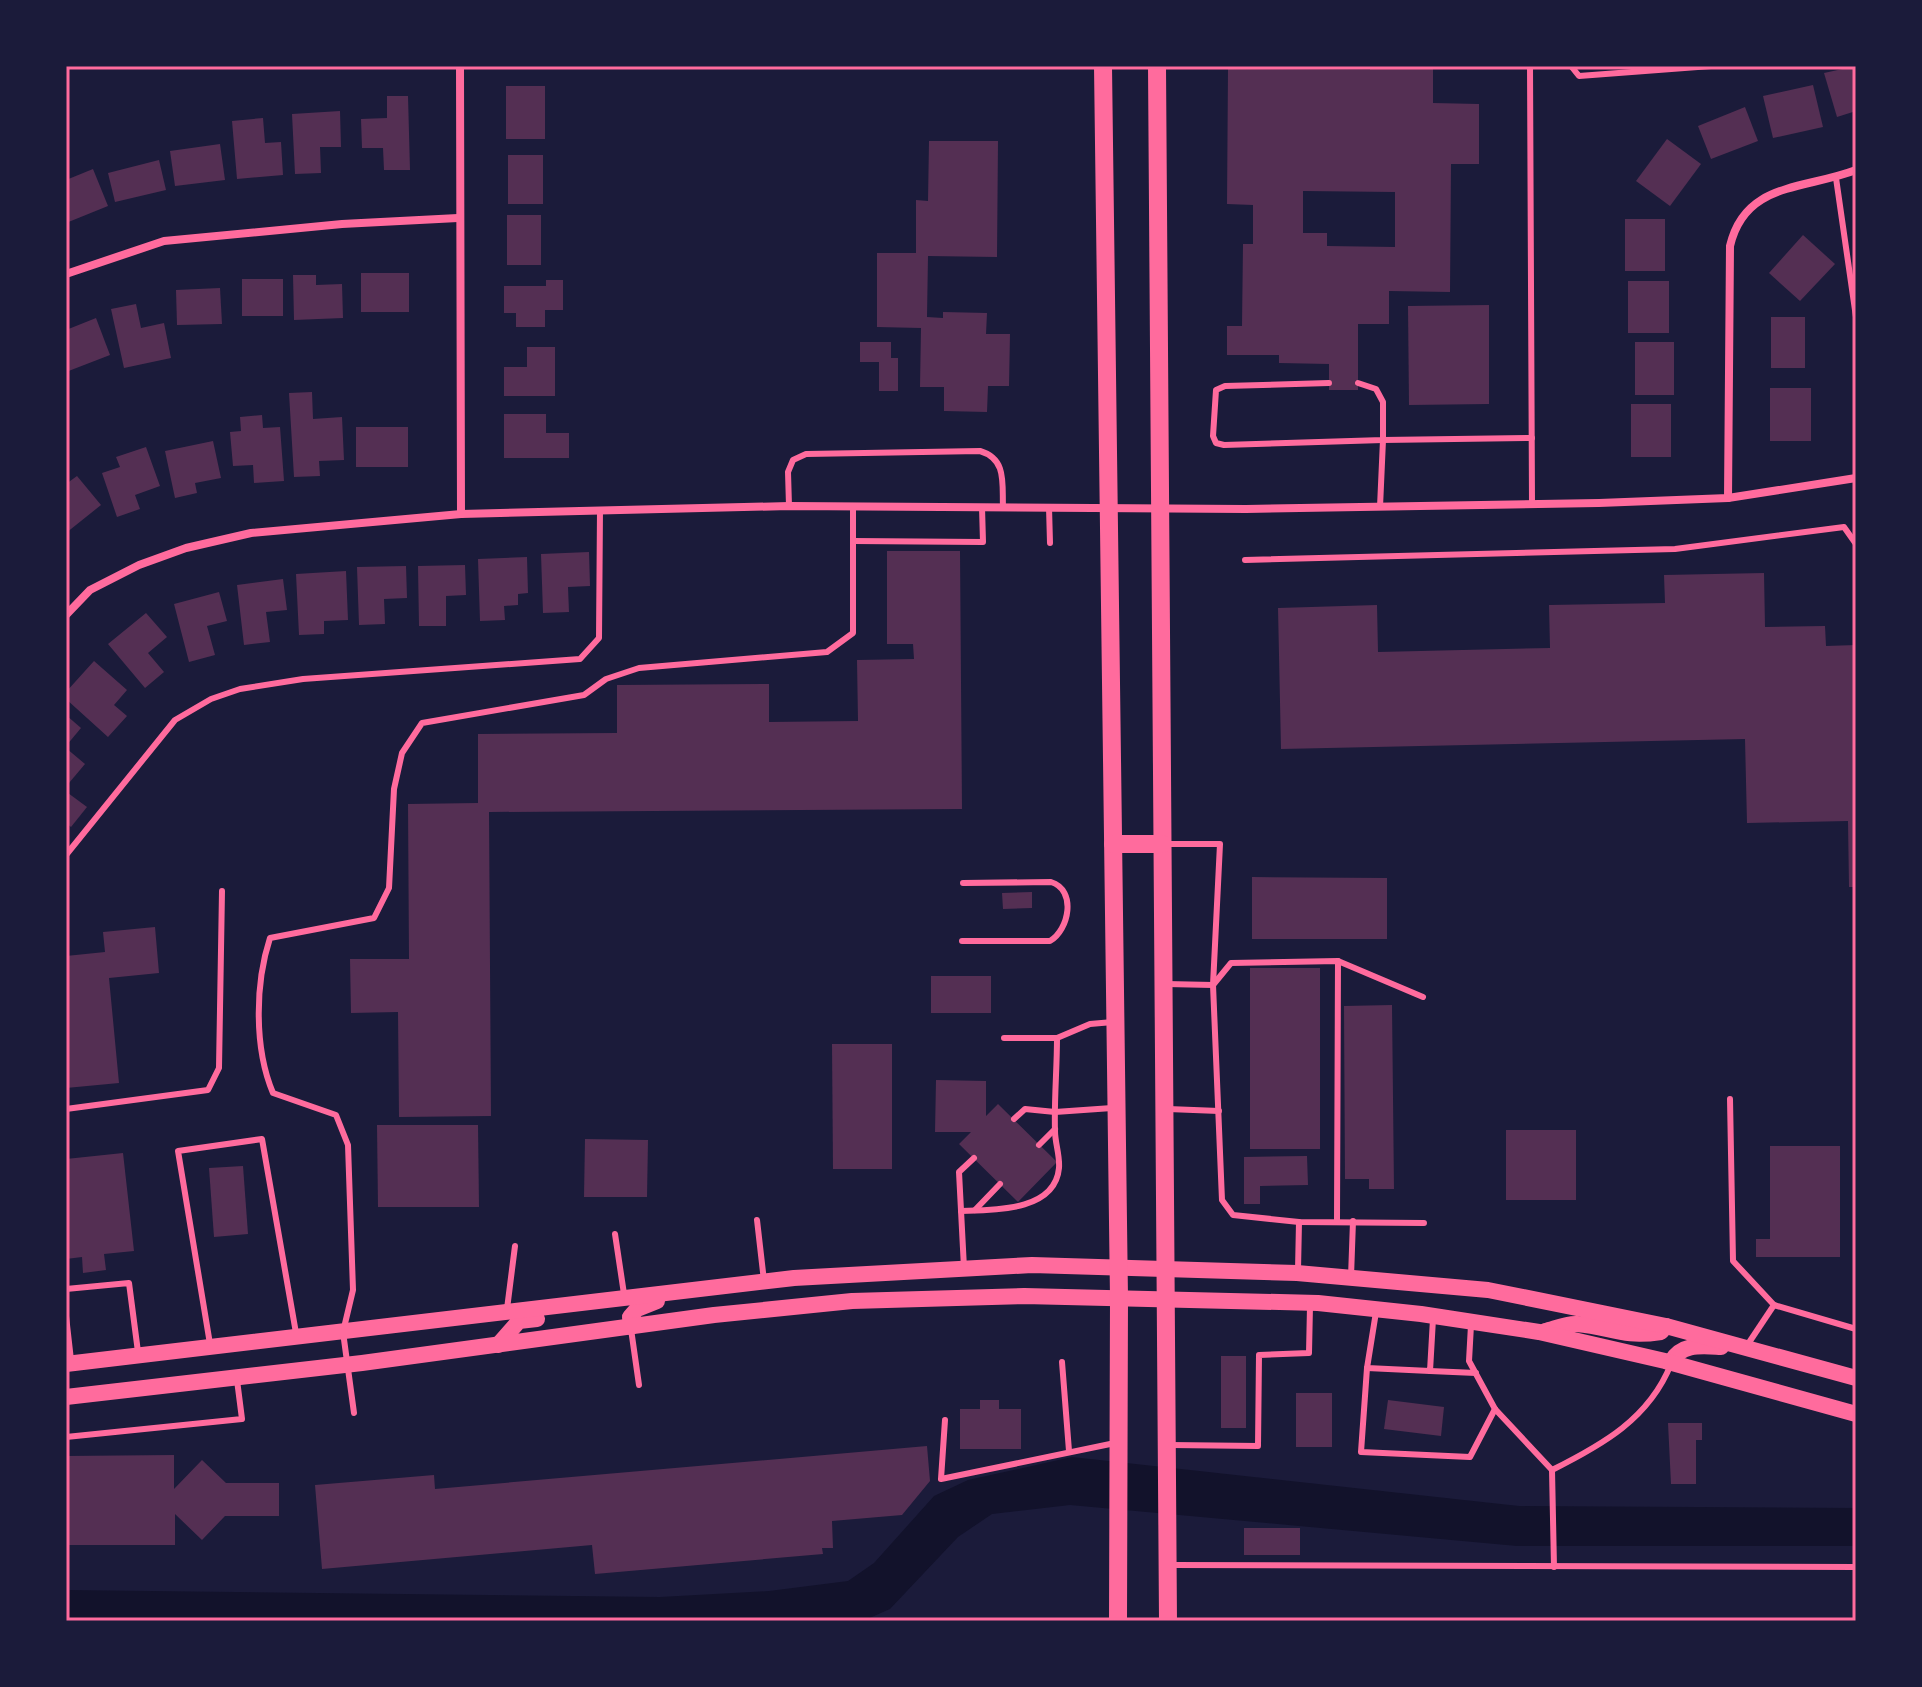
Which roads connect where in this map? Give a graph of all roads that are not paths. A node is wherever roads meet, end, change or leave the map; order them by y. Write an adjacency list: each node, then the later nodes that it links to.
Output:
1 (460, 66): 9 (street)
2 (1103, 66): 25 (main road)
3 (1157, 66): 26 (main road)
4 (1530, 66): 14 (lane)
5 (1571, 66): 6 (lane)
6 (1711, 66)
7 (1856, 170): 8 (street)
8 (1836, 178): 11 (lane); 17 (street)
9 (458, 218): 10 (street); 28 (street)
10 (66, 274)
11 (1856, 317)
12 (1329, 383): 15 (lane)
13 (1358, 383): 15 (lane)
14 (1532, 438): 15 (lane); 18 (lane)
15 (1383, 440): 24 (lane)
16 (1856, 478): 17 (street)
17 (1728, 498): 18 (street)
18 (1532, 504): 24 (street)
19 (789, 506): 20 (street); 22 (lane); 27 (street)
20 (853, 506): 21 (street); 29 (lane)
21 (982, 507): 22 (street); 29 (lane)
22 (1003, 507): 23 (street)
23 (1049, 507): 25 (street); 30 (lane)
24 (1380, 507): 26 (street)
25 (1109, 508): 26 (street); 34 (main road)
26 (1158, 508): 35 (main road)
27 (600, 510): 28 (street); 36 (lane)
28 (461, 514): 33 (street)
29 (853, 541): 87 (lane)
30 (1050, 543)
31 (1856, 544): 32 (lane)
32 (1245, 560)
33 (66, 615)
34 (1113, 844): 35 (main road); 44 (main road)
35 (1162, 844): 41 (main road); 42 (lane)
36 (66, 855)
37 (963, 883): 39 (lane)
38 (222, 891): 49 (lane)
39 (962, 941)
40 (1338, 961): 42 (lane); 43 (lane); 61 (lane)
41 (1163, 984): 42 (lane); 50 (main road)
42 (1213, 985): 51 (lane)
43 (1423, 997)
44 (1115, 1022): 46 (lane); 48 (main road)
45 (1004, 1038): 46 (lane)
46 (1057, 1038): 52 (lane)
47 (1730, 1099): 78 (lane)
48 (1116, 1108): 52 (lane); 67 (main road)
49 (66, 1109)
50 (1164, 1109): 51 (lane); 68 (main road)
51 (1219, 1111): 63 (lane)
52 (1055, 1112): 53 (lane); 54 (lane)
53 (1014, 1119)
54 (1055, 1129): 55 (lane); 58 (lane)
55 (1039, 1145)
56 (974, 1158): 59 (lane)
57 (1000, 1184): 58 (lane)
58 (975, 1210): 59 (lane)
59 (961, 1211): 69 (lane)
60 (757, 1220): 72 (lane)
61 (1337, 1221): 62 (lane); 63 (lane)
62 (1353, 1221): 64 (lane); 71 (lane)
63 (1299, 1222): 70 (lane)
64 (1424, 1223)
65 (615, 1234): 74 (lane)
66 (515, 1246): 80 (lane)
67 (1118, 1267): 68 (main road); 69 (main road); 75 (main road)
68 (1166, 1267): 70 (main road); 76 (main road)
69 (964, 1268): 72 (main road)
70 (1297, 1273): 71 (main road)
71 (1351, 1277): 84 (main road)
72 (758, 1282): 74 (main road); 85 (main road)
73 (66, 1289): 93 (lane)
74 (625, 1298): 80 (main road); 90 (main road)
75 (1119, 1298): 76 (main road); 85 (main road); 110 (main road)
76 (1166, 1299): 77 (main road); 112 (main road)
77 (1310, 1302): 79 (main road); 112 (lane)
78 (1774, 1305): 86 (lane); 91 (lane)
79 (1376, 1309): 82 (main road); 98 (lane)
80 (506, 1312): 87 (main road)
81 (66, 1316): 97 (lane)
82 (1433, 1316): 83 (main road); 99 (lane)
83 (1471, 1321): 88 (main road); 100 (lane)
84 (1666, 1326): 88 (main road); 91 (main road)
85 (631, 1327): 90 (main road); 103 (lane)
86 (1856, 1329)
87 (343, 1332): 89 (main road); 96 (lane)
88 (1539, 1332): 95 (main road)
89 (297, 1337): 92 (main road); 92 (lane)
90 (498, 1345): 96 (main road)
91 (1746, 1347): 95 (main road); 102 (main road)
92 (210, 1348): 93 (main road)
93 (138, 1356): 97 (main road)
94 (1062, 1362): 111 (lane)
95 (1671, 1362): 107 (main road); 113 (lane)
96 (348, 1365): 101 (main road); 106 (lane)
97 (68, 1366)
98 (1367, 1368): 99 (lane); 105 (lane)
99 (1430, 1371): 100 (lane)
100 (1476, 1373): 105 (lane)
101 (237, 1377): 104 (main road); 109 (lane)
102 (1856, 1378)
103 (639, 1385)
104 (66, 1397)
105 (1495, 1409): 113 (lane)
106 (354, 1413)
107 (1856, 1414)
108 (945, 1420): 111 (lane)
109 (66, 1437)
110 (1118, 1447): 111 (lane); 117 (main road)
111 (1069, 1451)
112 (1167, 1451): 114 (main road)
113 (1552, 1470): 115 (lane)
114 (1168, 1560): 115 (lane); 118 (main road)
115 (1554, 1567): 116 (lane)
116 (1856, 1567)
117 (1118, 1621)
118 (1168, 1621)

